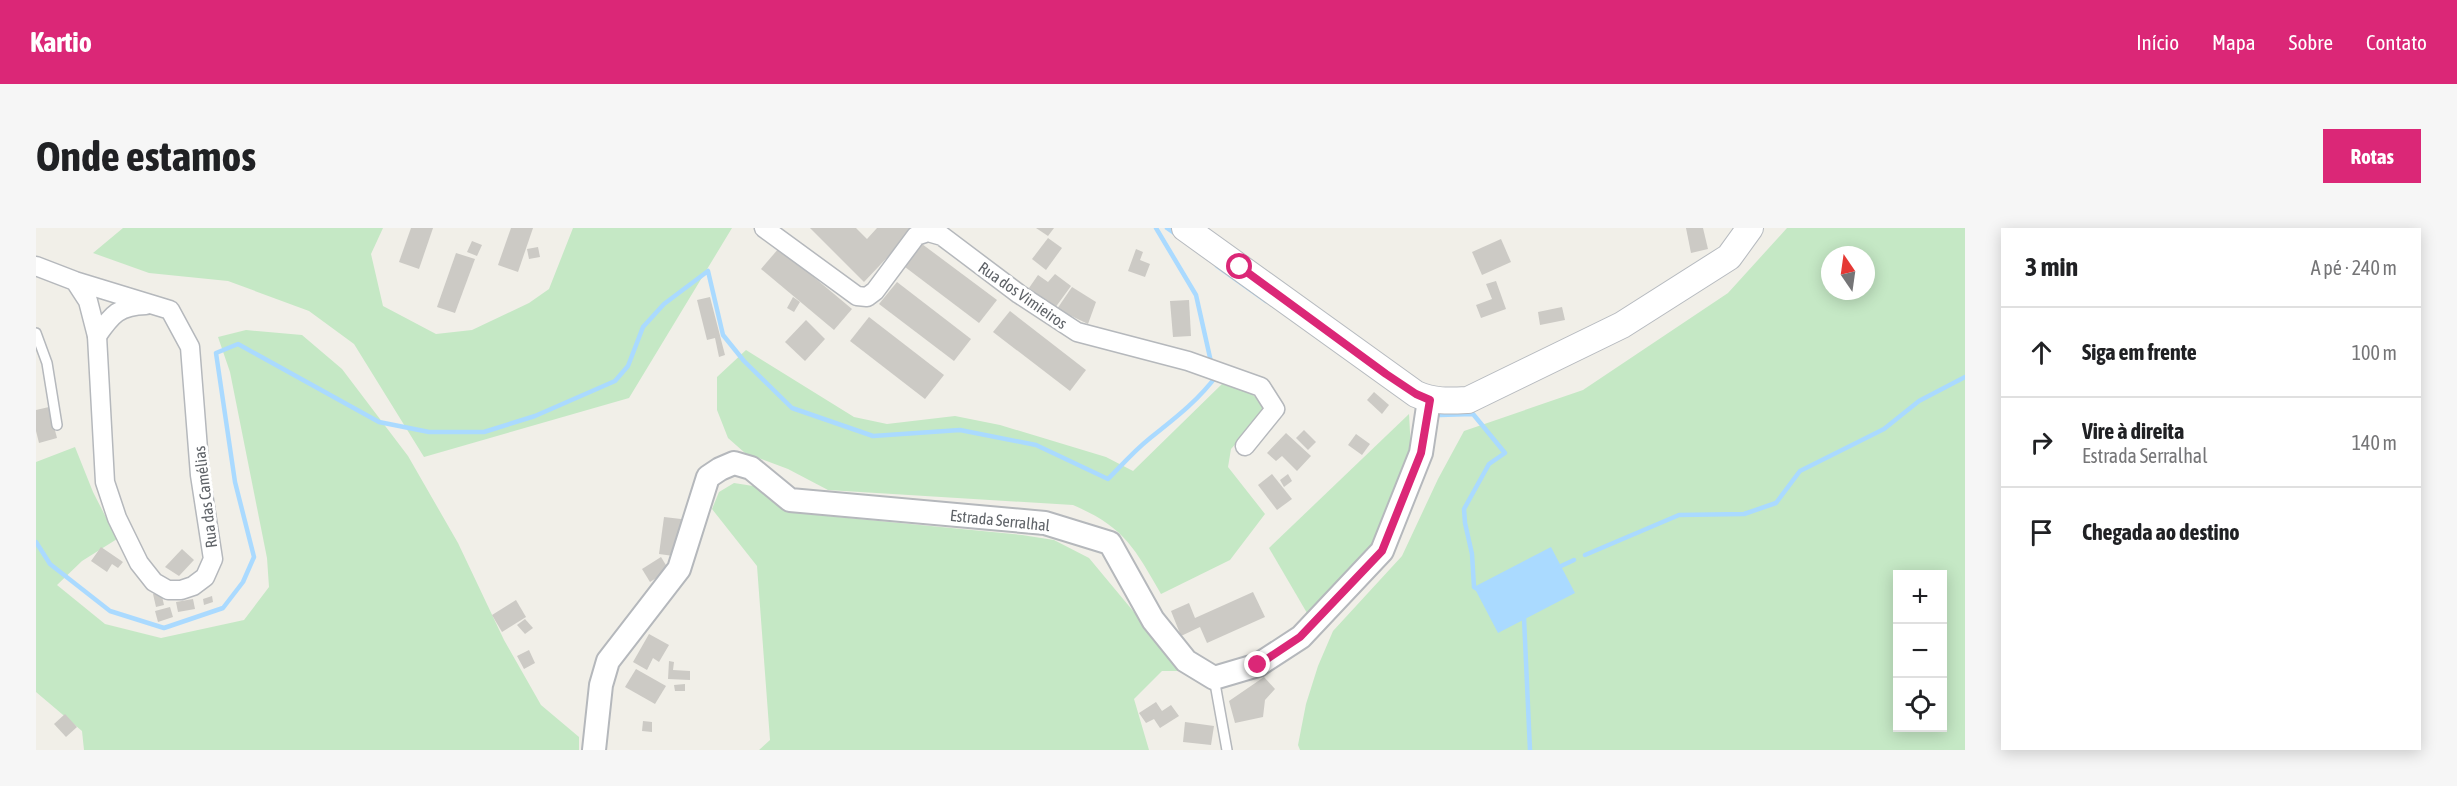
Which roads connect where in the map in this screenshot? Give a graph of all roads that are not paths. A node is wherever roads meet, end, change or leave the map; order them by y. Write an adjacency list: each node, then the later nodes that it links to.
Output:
1 (764, 228): 11 (street, Rua dos Vimieiros)
2 (1185, 228): 9 (main road)
3 (1750, 228): 9 (main road)
4 (36, 266): 5 (street, Rua das Camélias)
5 (75, 281): 6 (street, Rua das Camélias); 8 (street, Rua das Camélias)
6 (147, 305): 8 (street); 8 (street, Rua das Camélias)
7 (36, 333): 10 (lane)
8 (97, 336)
9 (1429, 405): 12 (street)
10 (57, 425)
11 (1245, 446)
12 (1214, 678): 13 (street, Estrada Serralhal); 14 (lane)
13 (594, 750)
14 (1227, 750)

